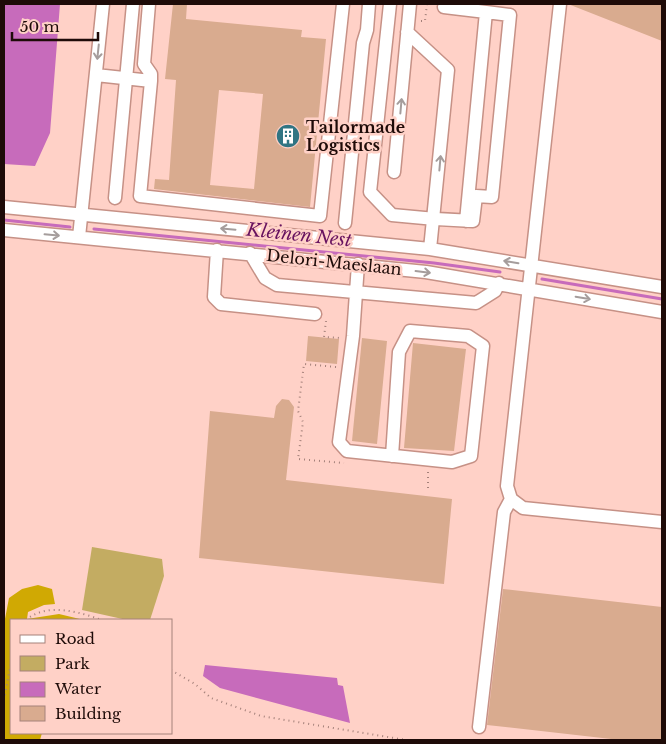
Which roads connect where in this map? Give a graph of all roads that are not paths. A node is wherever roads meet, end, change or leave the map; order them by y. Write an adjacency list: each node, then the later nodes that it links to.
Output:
1 (103, 4): 12 (street, one-way to 12)
2 (133, 4): 13 (street)
3 (149, 4): 14 (street)
4 (343, 4): 14 (street)
5 (369, 4): 21 (street)
6 (390, 4): 19 (street)
7 (410, 4): 11 (street)
8 (560, 4): 28 (street)
9 (444, 7): 10 (street)
10 (486, 12): 20 (street); 20 (street)
11 (408, 32): 15 (street, one-way to 11); 19 (street, one-way to 11)
12 (96, 75): 13 (street); 18 (street)
13 (126, 79): 14 (street); 16 (street)
14 (151, 81)
15 (394, 172)
16 (116, 198)
17 (4, 208): 18 (street, Delori-Maeslaan)
18 (81, 215): 23 (street); 24 (street, Delori-Maeslaan, one-way to 18)
19 (435, 216): 20 (street); 24 (street)
20 (466, 221)
21 (345, 223)
22 (4, 230): 23 (street, Delori-Maeslaan, one-way to 23)
23 (79, 237): 25 (street, Delori-Maeslaan)
24 (430, 249): 28 (street, Delori-Maeslaan, one-way to 24)
25 (217, 250): 26 (street, Delori-Maeslaan); 34 (street)
26 (250, 253): 27 (street, Delori-Maeslaan); 32 (street)
27 (358, 264): 29 (street, Delori-Maeslaan, one-way to 29); 32 (street)
28 (532, 265): 30 (street, Delori-Maeslaan); 31 (street)
29 (499, 284): 31 (street, Delori-Maeslaan); 32 (street)
30 (662, 287)
31 (528, 288): 33 (street, Delori-Maeslaan, one-way to 33); 36 (street)
32 (356, 293): 35 (street)
33 (662, 312)
34 (315, 314)
35 (392, 456): 35 (street)
36 (511, 499): 37 (street); 38 (street)
37 (662, 522)
38 (479, 727)

